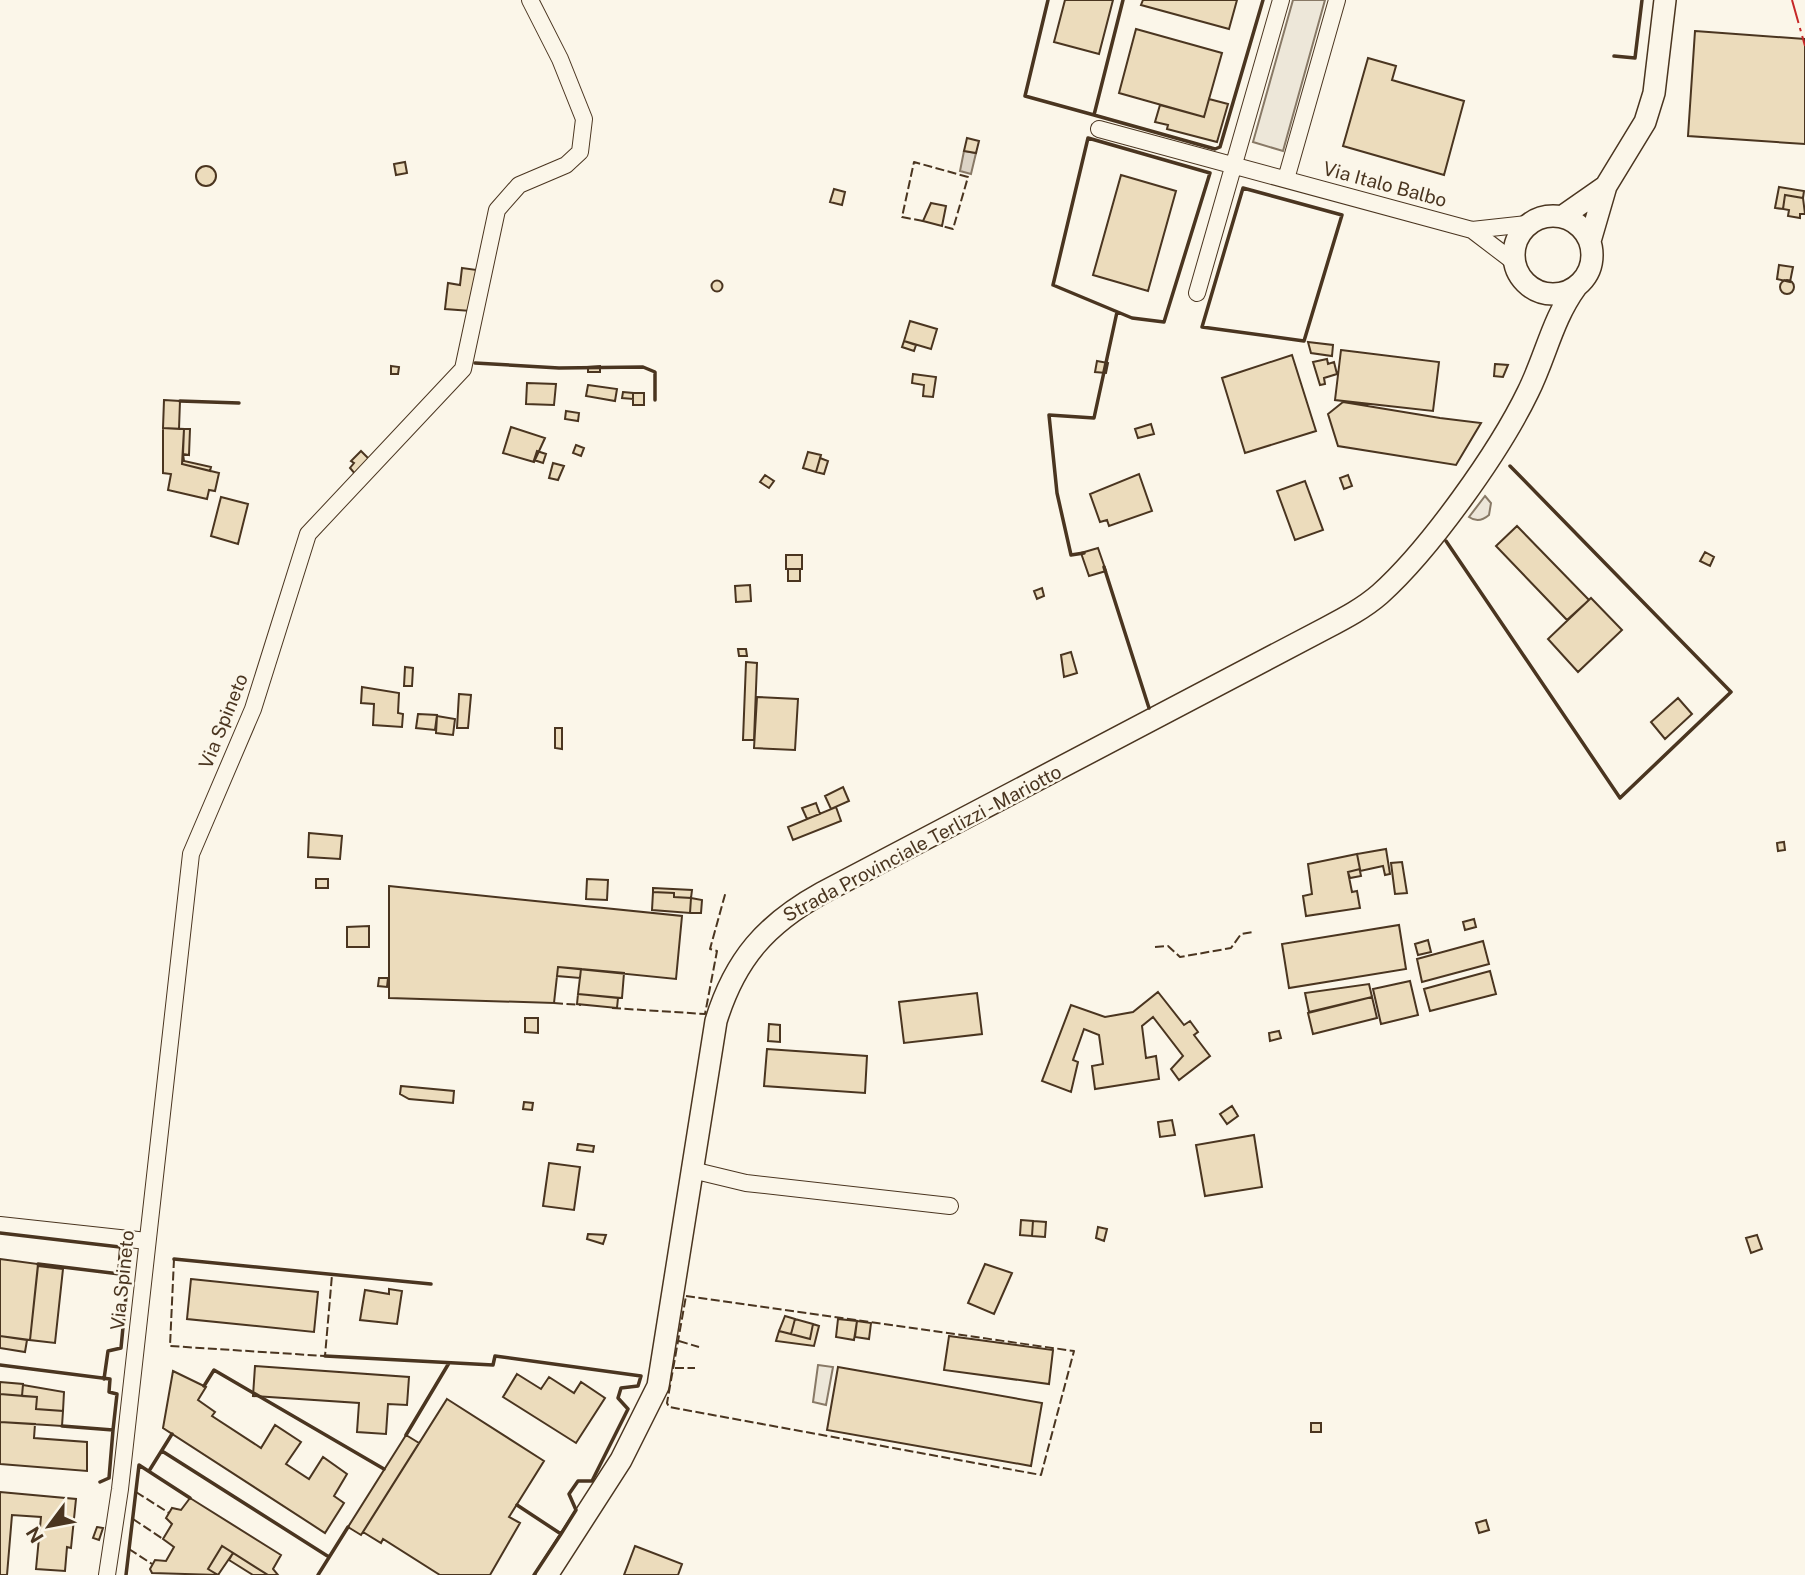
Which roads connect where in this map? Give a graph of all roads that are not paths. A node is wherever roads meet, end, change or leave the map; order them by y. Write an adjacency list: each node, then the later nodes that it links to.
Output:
1 (530, 0): 21 (street, Via Spineto)
2 (1281, 0): 6 (street)
3 (1337, 0): 7 (street)
4 (1665, 0): 8 (main road, Strada Provinciale Terlizzi - Mariotto)
5 (1099, 129): 6 (street, Via Italo Balbo)
6 (1234, 164): 7 (street, Via Italo Balbo); 16 (street)
7 (1286, 179): 11 (street, Via Italo Balbo)
8 (1606, 187): 9 (main road, Strada Provinciale Terlizzi - Mariotto); 12 (main road, Strada Provinciale Terlizzi - Mariotto)
9 (1563, 216): 10 (main road, Strada Provinciale Terlizzi - Mariotto); 12 (main road)
10 (1527, 225): 11 (street); 13 (main road)
11 (1472, 230): 13 (street)
12 (1590, 241): 14 (main road, Strada Provinciale Terlizzi - Mariotto)
13 (1514, 262): 15 (main road)
14 (1576, 287): 15 (main road); 17 (main road, Strada Provinciale Terlizzi - Mariotto)
15 (1531, 288): 17 (main road)
16 (1197, 293)
17 (1548, 339): 18 (main road, Strada Provinciale Terlizzi - Mariotto)
18 (692, 1170): 19 (street); 23 (main road, Strada Provinciale Terlizzi - Mariotto)
19 (950, 1206)
20 (0, 1225): 21 (street)
21 (147, 1241): 22 (street, Via Spineto)
22 (107, 1575)
23 (547, 1575)

